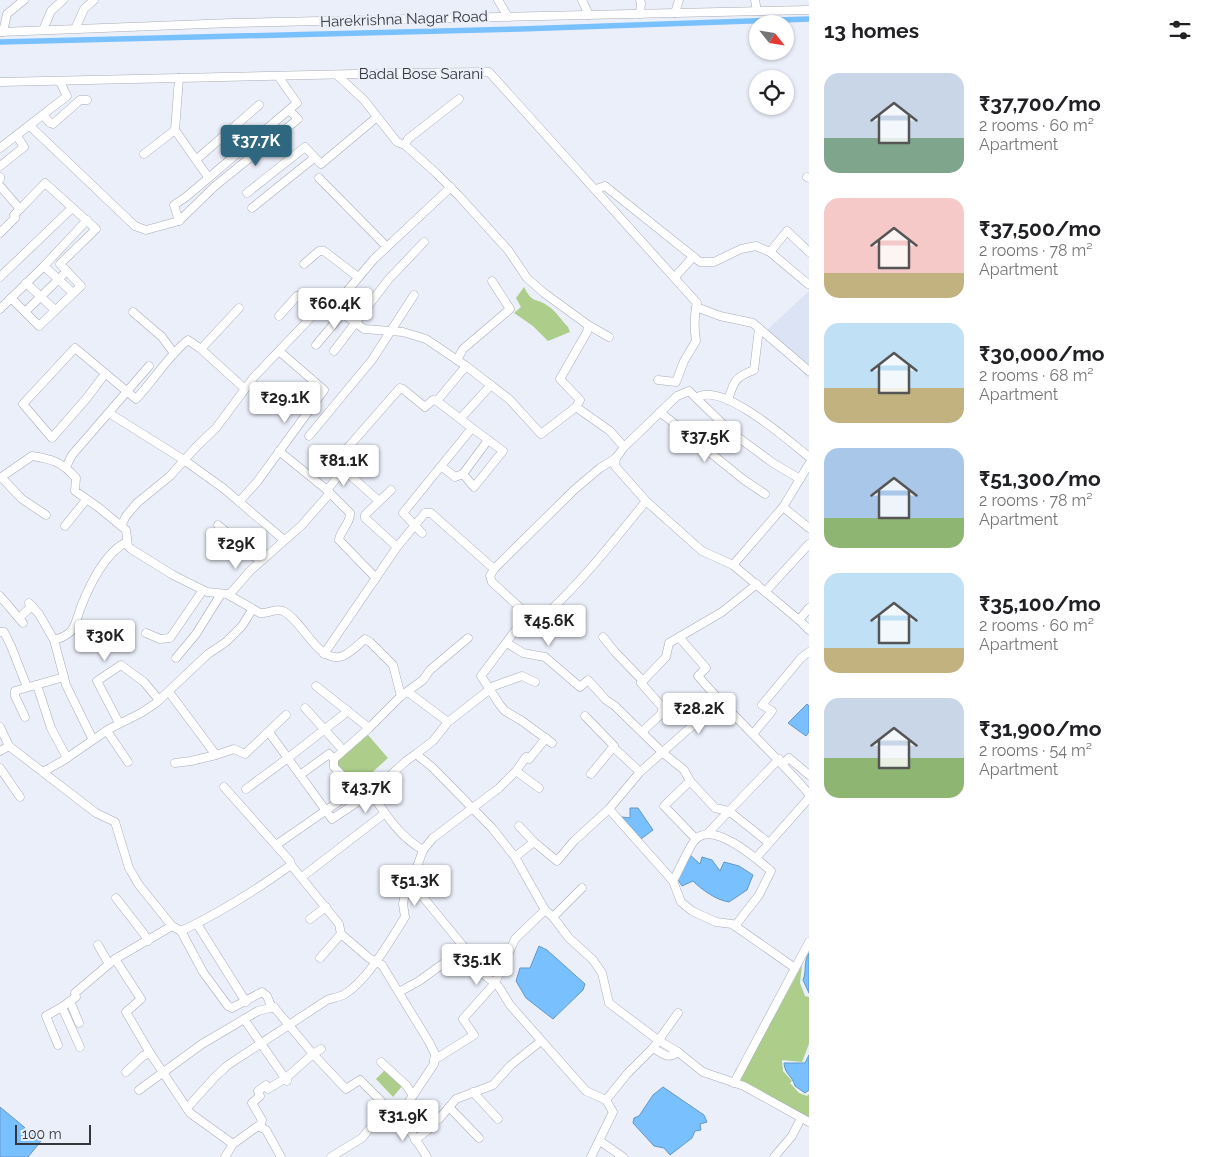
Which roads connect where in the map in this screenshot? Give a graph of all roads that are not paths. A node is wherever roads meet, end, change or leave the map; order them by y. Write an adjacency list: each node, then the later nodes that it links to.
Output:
1 (24, 0): 17 (street)
2 (63, 0): 16 (street)
3 (94, 0): 15 (street)
4 (498, 0): 14 (street)
5 (582, 0): 13 (street)
6 (640, 0): 12 (street)
7 (679, 0): 11 (street)
8 (755, 0): 10 (street)
9 (809, 10): 10 (street, Harekrishna Nagar Road)
10 (757, 11): 11 (street, Harekrishna Nagar Road)
11 (675, 13): 12 (street, Harekrishna Nagar Road)
12 (640, 14): 13 (street, Harekrishna Nagar Road)
13 (589, 15): 14 (street, Harekrishna Nagar Road)
14 (508, 17): 15 (street, Harekrishna Nagar Road)
15 (75, 29): 16 (street, Harekrishna Nagar Road)
16 (42, 30): 17 (street, Harekrishna Nagar Road)
17 (1, 32)
18 (338, 75): 19 (street, Badal Bose Sarani); 30 (street); 44 (street, Badal Bose Sarani)
19 (278, 76): 20 (street, Badal Bose Sarani); 28 (street)
20 (179, 78): 22 (street, Badal Bose Sarani); 32 (street)
21 (0, 82): 22 (street, Badal Bose Sarani)
22 (60, 82): 23 (street)
23 (67, 96): 27 (street); 29 (street)
24 (459, 99): 34 (street)
25 (87, 100): 27 (street)
26 (260, 105): 38 (street)
27 (74, 106): 29 (street)
28 (289, 110): 40 (street); 50 (street)
29 (43, 115): 31 (street)
30 (377, 118): 34 (street); 37 (street)
31 (30, 126): 33 (street); 50 (street)
32 (175, 130): 36 (street); 38 (street)
33 (17, 136): 35 (street); 39 (street)
34 (404, 145): 43 (street)
35 (0, 148)
36 (144, 154)
37 (314, 158): 45 (street); 47 (street)
38 (197, 159): 40 (street)
39 (0, 166)
40 (208, 177): 50 (street)
41 (319, 178): 53 (street)
42 (0, 186): 48 (street)
43 (451, 188): 53 (street); 82 (street)
44 (596, 189): 56 (street); 62 (street, Badal Bose Sarani)
45 (247, 193)
46 (72, 208): 48 (street); 49 (street); 60 (street)
47 (252, 208)
48 (20, 209): 51 (street)
49 (87, 220): 58 (street); 59 (street)
50 (179, 221)
51 (0, 233)
52 (424, 242): 81 (street)
53 (387, 247): 61 (street)
54 (770, 252): 55 (street); 56 (street); 66 (street)
55 (809, 252)
56 (694, 257): 62 (street)
57 (304, 264): 61 (street)
58 (44, 266): 63 (street); 65 (street)
59 (67, 272): 63 (street); 67 (street)
60 (0, 277)
61 (358, 277): 71 (street)
62 (675, 277): 72 (street, Badal Bose Sarani)
63 (59, 280): 67 (street); 69 (street)
64 (492, 281): 91 (street)
65 (26, 283): 69 (street); 70 (street)
66 (808, 284)
67 (73, 293): 75 (street)
68 (414, 295): 84 (street)
69 (41, 297): 75 (street); 77 (street)
70 (11, 298): 74 (street); 77 (street)
71 (334, 307): 76 (street); 79 (street)
72 (696, 307): 83 (street); 96 (street)
73 (239, 308): 87 (street)
74 (0, 309)
75 (55, 310): 77 (street)
76 (319, 310): 80 (street); 90 (street)
77 (25, 312)
78 (133, 312): 89 (street)
79 (343, 313): 81 (street); 86 (street)
80 (279, 316)
81 (355, 322): 84 (street); 88 (street)
82 (588, 325): 85 (street); 103 (street)
83 (759, 328): 94 (street); 101 (street)
84 (392, 331): 91 (street); 108 (street)
85 (609, 337)
86 (316, 345)
87 (201, 349): 89 (street); 98 (street)
88 (334, 351)
89 (173, 352): 99 (street)
90 (279, 352): 98 (street); 111 (street)
91 (456, 360): 93 (street)
92 (149, 366): 99 (street)
93 (466, 366): 97 (street); 102 (street)
94 (809, 371)
95 (104, 374): 95 (street); 99 (street)
96 (658, 380)
97 (491, 385): 103 (street); 106 (street)
98 (245, 389): 114 (street)
99 (127, 392): 105 (street)
100 (696, 398): 101 (street); 104 (street); 121 (street)
101 (728, 400): 112 (street)
102 (437, 401): 106 (street); 118 (street)
103 (576, 407): 110 (street)
104 (660, 412): 110 (street); 124 (street)
105 (109, 413): 114 (street); 117 (street)
106 (460, 419): 107 (street)
107 (472, 428): 109 (street); 116 (street)
108 (310, 436)
109 (488, 440): 119 (street); 119 (street)
110 (624, 447): 113 (street)
111 (280, 451): 123 (street); 128 (street)
112 (809, 457)
113 (616, 458): 127 (street); 143 (street)
114 (184, 460): 128 (street); 134 (street)
115 (809, 464): 121 (street)
116 (441, 466): 119 (street); 132 (street)
117 (66, 467): 120 (street); 125 (street)
118 (344, 469): 123 (street); 126 (street)
119 (462, 474)
120 (1, 477): 130 (street)
121 (800, 479): 129 (street)
122 (391, 490): 126 (street)
123 (328, 492): 137 (street); 144 (street)
124 (765, 494)
125 (86, 500): 133 (street); 134 (street)
126 (379, 501): 140 (street)
127 (646, 501): 142 (street); 152 (street)
128 (239, 502): 137 (street)
129 (783, 507): 135 (street); 142 (street)
130 (46, 515)
131 (218, 525): 141 (street)
132 (415, 525): 136 (street); 140 (street); 143 (street)
133 (65, 526)
134 (121, 526): 138 (street)
135 (809, 528)
136 (422, 533)
137 (284, 540): 141 (street)
138 (127, 542): 146 (street); 160 (street)
139 (809, 544): 147 (street)
140 (397, 547): 144 (street)
141 (260, 561): 148 (street)
142 (733, 565): 145 (street)
143 (494, 569): 152 (street)
144 (376, 578): 163 (street)
145 (757, 584): 147 (street); 158 (street)
146 (204, 590): 148 (street); 156 (street)
147 (765, 592): 153 (street)
148 (225, 595): 151 (street); 164 (street)
149 (0, 596): 160 (street)
150 (809, 608): 153 (street)
151 (252, 610): 163 (street); 172 (street)
152 (529, 616): 161 (street)
153 (799, 620): 154 (street)
154 (809, 630)
155 (0, 632): 170 (street)
156 (146, 633)
157 (603, 637): 166 (street)
158 (679, 637): 166 (street); 174 (street)
159 (468, 638): 173 (street)
160 (54, 640): 165 (street)
161 (507, 643): 171 (street); 187 (street)
162 (809, 652): 189 (street)
163 (324, 654): 173 (street)
164 (176, 658)
165 (64, 677): 168 (street); 190 (street)
166 (643, 681): 187 (street)
167 (535, 682): 171 (street)
168 (37, 684): 170 (street); 198 (street)
169 (316, 686): 177 (street)
170 (26, 687): 180 (street)
171 (490, 689): 181 (street); 205 (street)
172 (169, 692): 175 (street); 196 (street)
173 (404, 694): 181 (street); 184 (street)
174 (715, 696): 189 (street); 195 (street)
175 (159, 700): 182 (street); 182 (street)
176 (305, 708): 185 (street)
177 (347, 710): 184 (street); 185 (street)
178 (286, 715): 188 (street)
179 (585, 716): 192 (street)
180 (25, 717)
181 (448, 722): 197 (street)
182 (119, 723): 186 (street)
183 (0, 727): 191 (street)
184 (369, 728): 193 (street)
185 (324, 730): 193 (street); 199 (street)
186 (107, 731): 190 (street); 202 (street)
187 (642, 732): 195 (street)
188 (267, 733): 196 (street); 199 (street)
189 (752, 734): 201 (street)
190 (93, 740): 198 (street)
191 (9, 746): 194 (street); 206 (street)
192 (613, 747): 207 (street); 208 (street)
193 (343, 750): 200 (street)
194 (0, 751)
195 (663, 753): 207 (street); 211 (street)
196 (216, 754): 203 (street)
197 (416, 754): 216 (street); 220 (street)
198 (67, 758): 206 (street)
199 (288, 758): 210 (street); 214 (street)
200 (334, 759): 210 (street); 215 (street)
201 (781, 761): 209 (street); 217 (street); 223 (street)
202 (128, 762)
203 (175, 764)
204 (0, 768): 218 (street)
205 (516, 771): 213 (street); 220 (street)
206 (43, 772): 245 (street)
207 (640, 772): 221 (street)
208 (591, 774)
209 (809, 774)
210 (300, 775): 222 (street)
211 (690, 781): 223 (street); 227 (street)
212 (224, 787): 230 (street)
213 (539, 788)
214 (246, 789)
215 (356, 789): 216 (street); 222 (street)
216 (371, 793): 222 (street); 224 (street)
217 (809, 794)
218 (20, 797)
219 (809, 798): 229 (street)
220 (473, 808): 231 (street); 232 (street)
221 (609, 809): 228 (street); 236 (street)
222 (326, 810): 230 (street)
223 (729, 811): 226 (street); 229 (street)
224 (384, 814): 231 (street); 235 (street)
225 (519, 826): 228 (street)
226 (707, 834): 227 (street); 233 (street)
227 (696, 839): 236 (street)
228 (534, 842): 232 (street)
229 (770, 843): 233 (street)
230 (276, 845): 234 (street)
231 (423, 850): 237 (street)
232 (515, 856): 241 (street)
233 (756, 858): 246 (street)
234 (291, 865): 235 (street); 244 (street)
235 (302, 877): 240 (street)
236 (673, 881): 246 (street)
237 (408, 888): 252 (street); 254 (street)
238 (582, 888): 242 (street)
239 (116, 898): 249 (street)
240 (326, 907): 243 (street); 248 (street)
241 (545, 910): 242 (street); 257 (street)
242 (553, 917): 267 (street)
243 (310, 920)
244 (197, 924): 247 (street); 260 (street)
245 (172, 926): 247 (street); 249 (street)
246 (735, 926): 256 (street)
247 (181, 931): 260 (street)
248 (341, 934): 253 (street); 254 (street)
249 (148, 941): 255 (street)
250 (809, 942): 256 (street)
251 (98, 945): 255 (street)
252 (465, 948): 257 (street); 258 (street)
253 (320, 958)
254 (376, 961): 258 (street); 266 (street)
255 (112, 962): 259 (street); 275 (street)
256 (795, 968): 282 (street)
257 (494, 983): 268 (street); 277 (street)
258 (399, 992): 277 (street)
259 (70, 1001): 261 (street); 265 (street)
260 (246, 1002): 262 (street)
261 (62, 1007): 270 (street); 271 (street)
262 (272, 1008): 264 (street); 266 (street)
263 (678, 1013): 267 (street)
264 (244, 1019): 269 (street); 279 (street)
265 (79, 1023)
266 (288, 1026): 269 (street); 276 (street)
267 (658, 1040): 272 (street); 274 (street)
268 (541, 1041): 284 (street); 286 (street)
269 (262, 1044): 281 (street); 288 (street)
270 (58, 1045)
271 (80, 1047)
272 (653, 1048): 274 (street); 286 (street)
273 (321, 1049): 276 (street)
274 (678, 1052): 282 (street)
275 (150, 1053): 279 (street); 280 (street)
276 (313, 1054): 281 (street); 289 (street)
277 (434, 1060): 285 (street)
278 (380, 1062): 285 (street)
279 (163, 1071): 283 (street); 288 (street)
280 (126, 1072)
281 (287, 1081): 293 (street)
282 (734, 1083): 290 (street)
283 (139, 1090)
284 (473, 1092): 287 (street); 291 (street)
285 (412, 1094): 289 (street)
286 (606, 1100): 296 (street)
287 (449, 1107): 294 (street); 295 (street)
288 (187, 1108): 297 (street)
289 (400, 1115): 295 (street); 300 (street)
290 (801, 1118): 292 (street); 304 (street)
291 (498, 1119)
292 (809, 1122)
293 (260, 1127): 297 (street); 299 (street)
294 (478, 1138)
295 (415, 1140): 301 (street)
296 (600, 1141): 302 (street); 303 (street)
297 (233, 1144): 298 (street)
298 (226, 1157)
299 (282, 1157)
300 (331, 1157)
301 (427, 1157)
302 (591, 1157)
303 (623, 1157)
304 (774, 1157)

